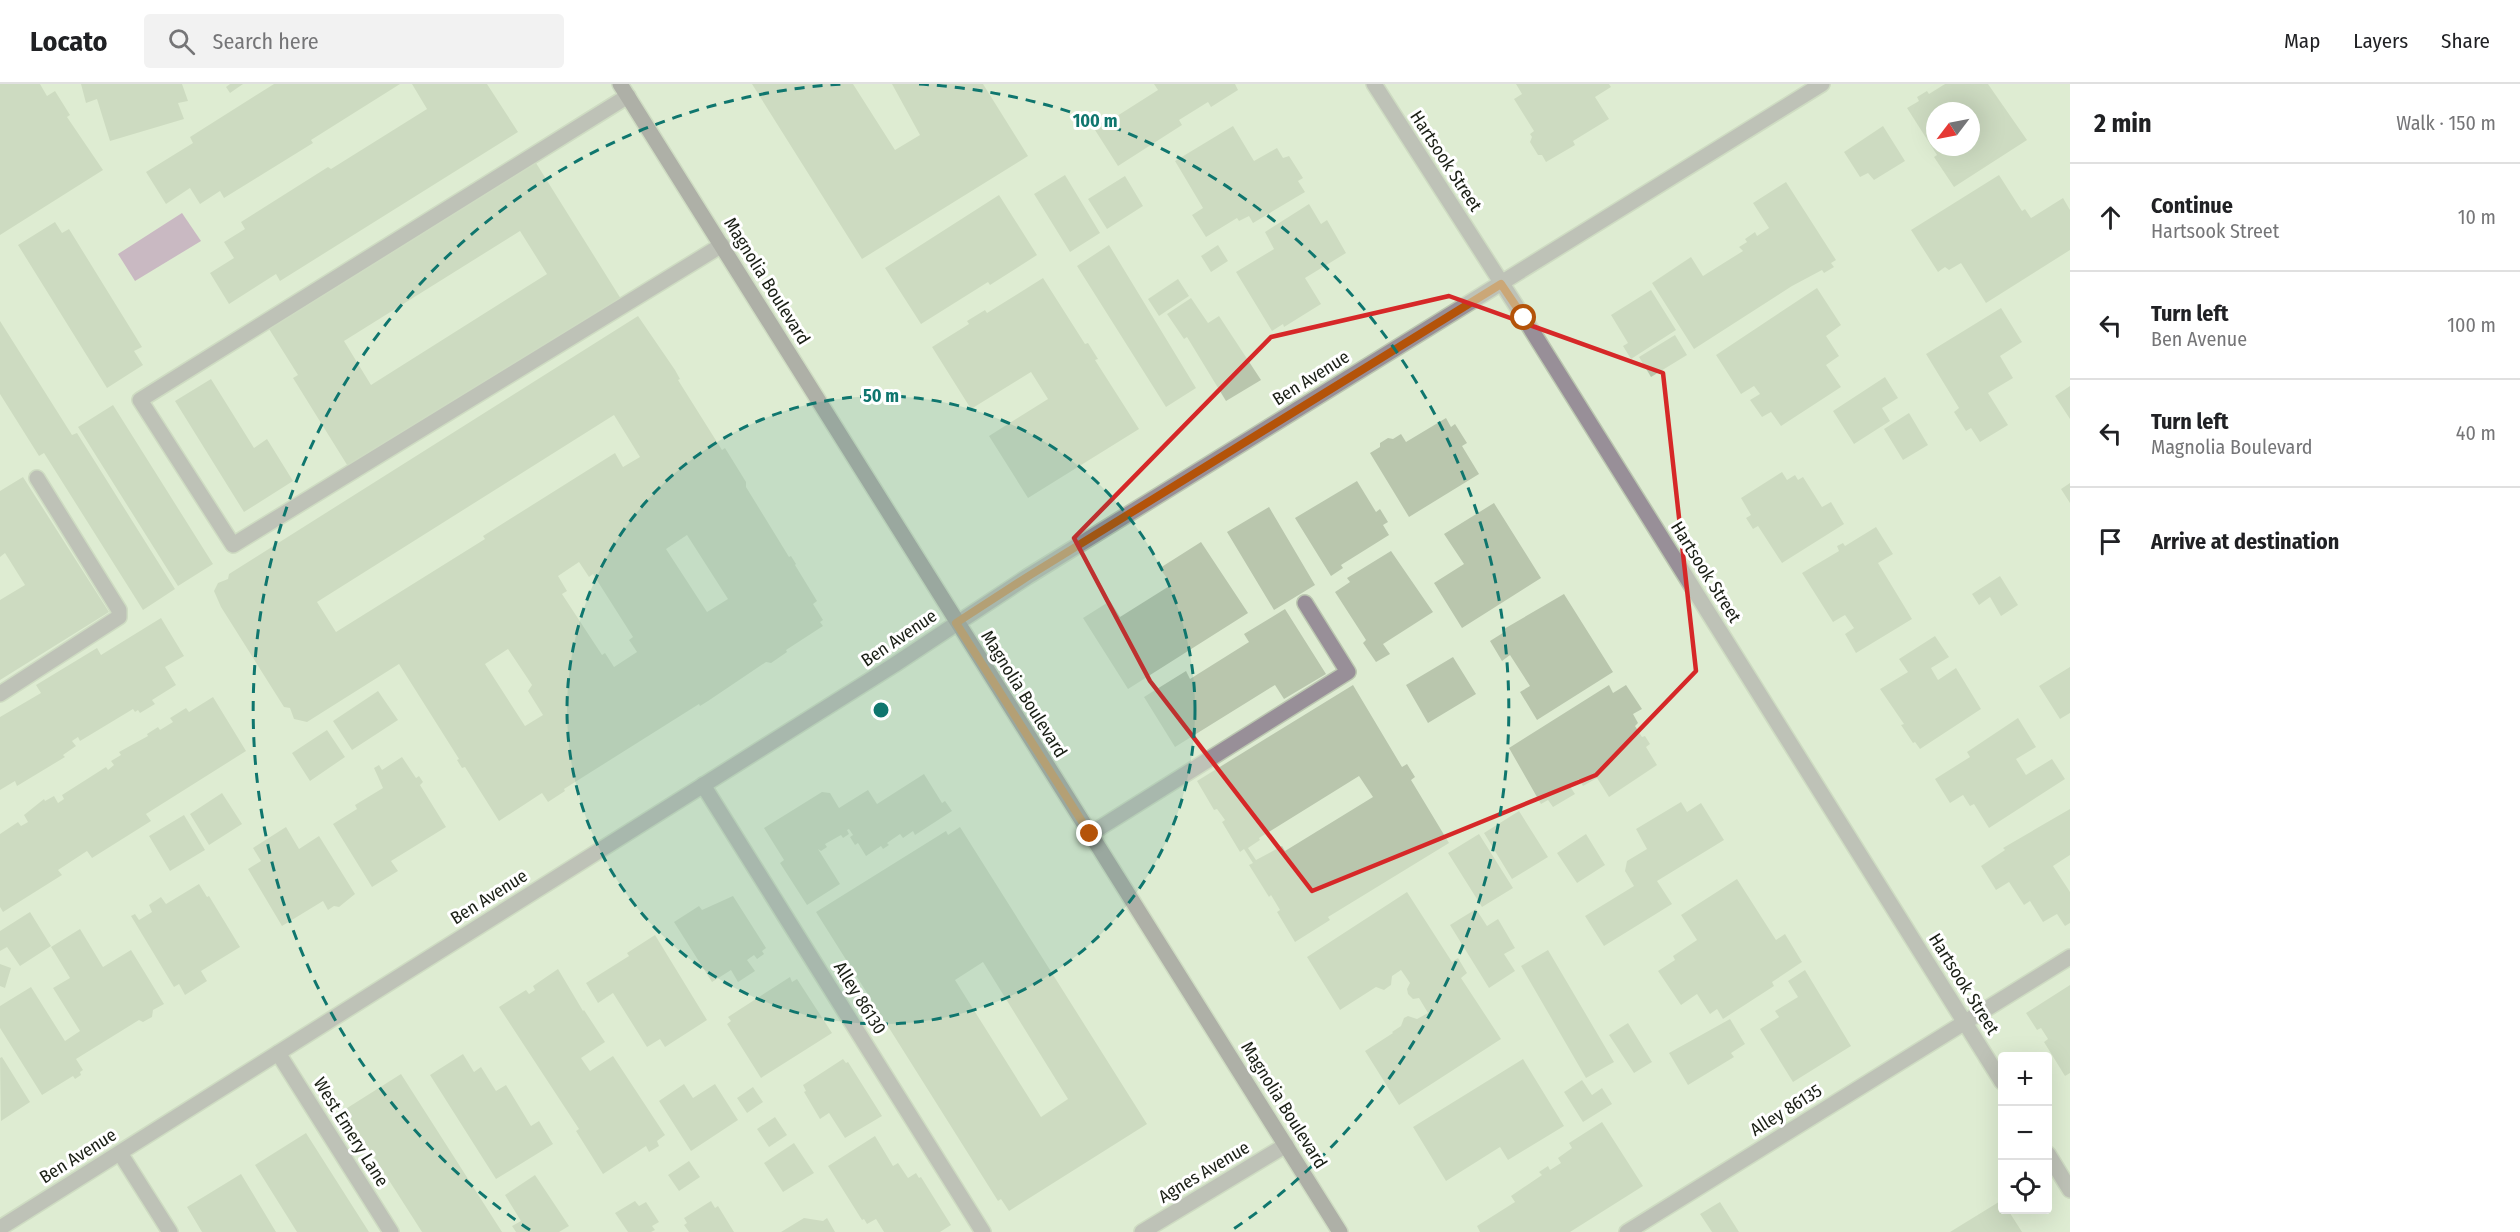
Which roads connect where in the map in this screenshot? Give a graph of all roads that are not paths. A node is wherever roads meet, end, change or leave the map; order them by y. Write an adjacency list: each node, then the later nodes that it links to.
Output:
1 (1374, 84): 5 (street, Hartsook Street)
2 (1822, 84): 5 (street, Ben Avenue)
3 (624, 90): 4 (main road, Magnolia Boulevard); 4 (street)
4 (722, 245): 8 (main road, Magnolia Boulevard)
5 (1501, 284): 8 (street, Ben Avenue); 13 (street, Hartsook Street)
6 (37, 478): 9 (street)
7 (1305, 603): 11 (street)
8 (956, 623): 10 (street, Ben Avenue); 11 (main road, Magnolia Boulevard)
9 (0, 694)
10 (703, 785): 14 (street, Ben Avenue); 23 (street, Alley 86130)
11 (1090, 834): 16 (main road, Magnolia Boulevard)
12 (2070, 957): 13 (street, Alley 86135)
13 (1965, 1021): 15 (street, Hartsook Street); 26 (street, Alley 86135)
14 (278, 1053): 17 (street, Ben Avenue); 22 (street, West Emery Lane)
15 (1998, 1075)
16 (1286, 1145): 24 (street, Agnes Avenue); 25 (main road, Magnolia Boulevard)
17 (120, 1153): 20 (street, Ben Avenue); 21 (street)
18 (2052, 1160): 19 (street)
19 (2070, 1190)
20 (0, 1228)
21 (170, 1232)
22 (391, 1232)
23 (983, 1232)
24 (1142, 1232)
25 (1340, 1232)
26 (1627, 1232)

